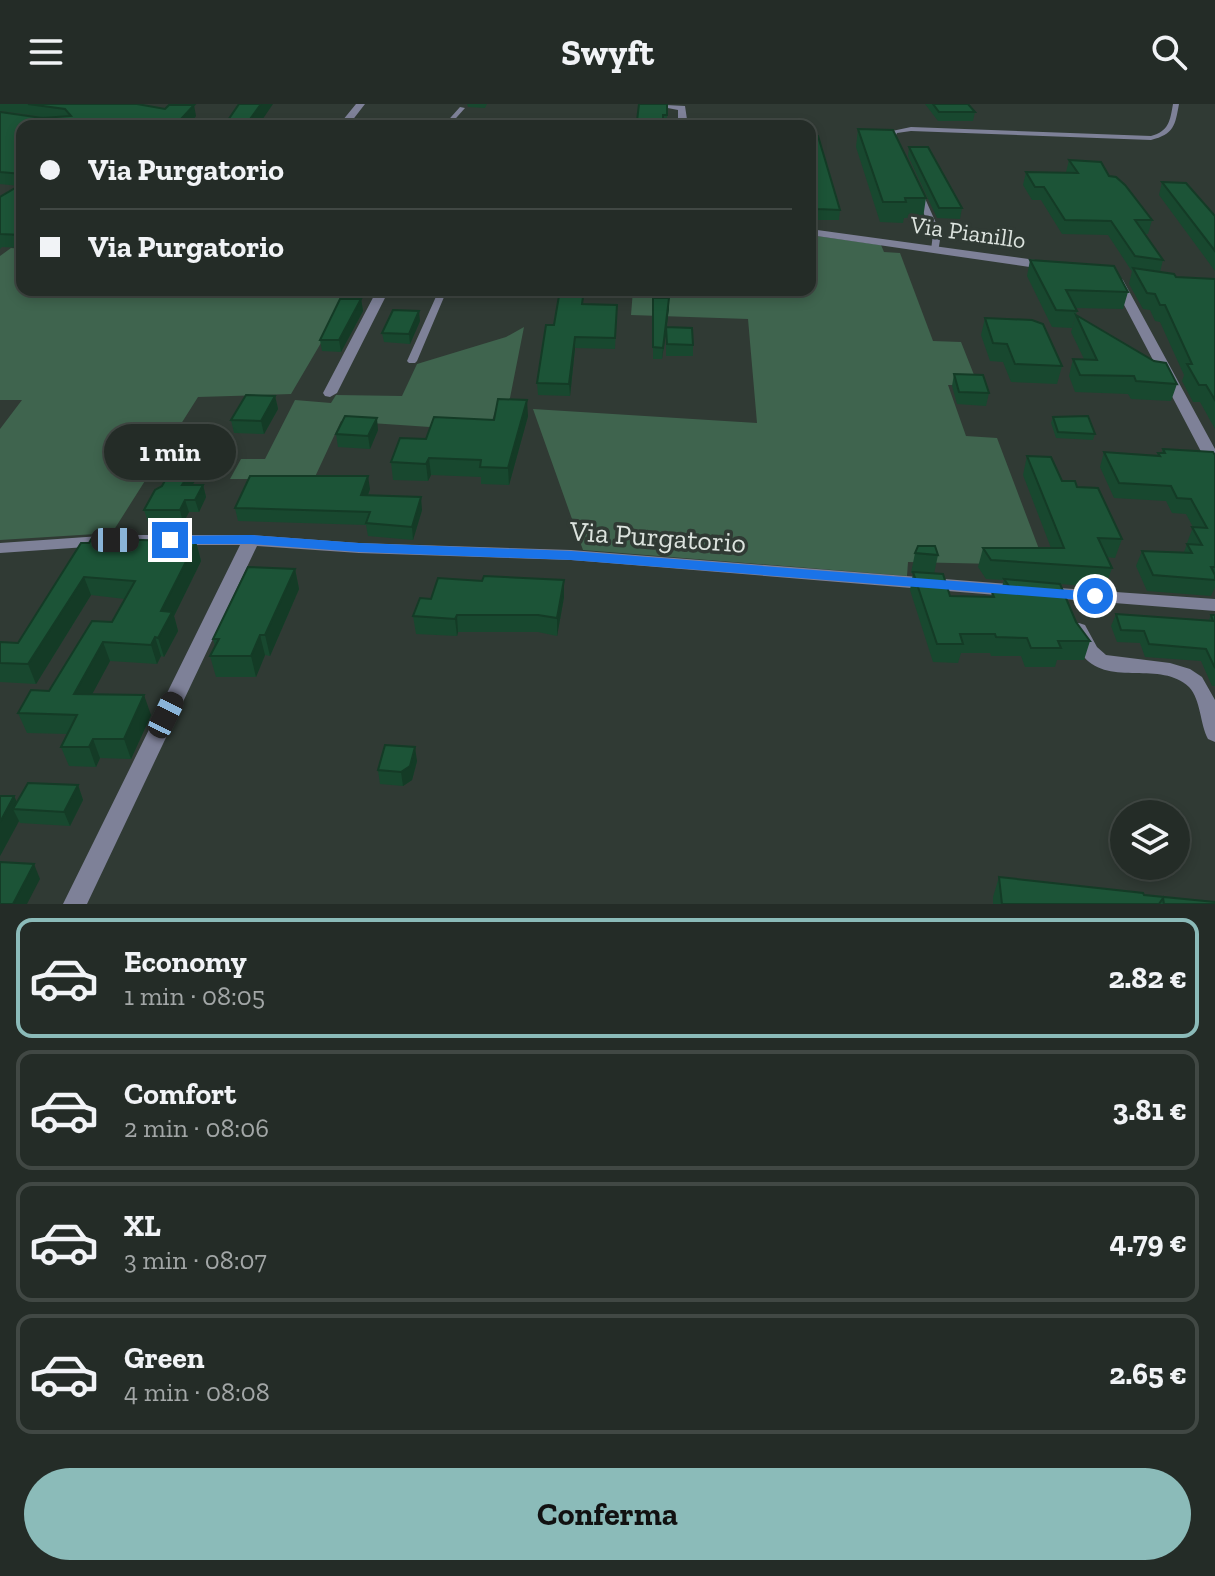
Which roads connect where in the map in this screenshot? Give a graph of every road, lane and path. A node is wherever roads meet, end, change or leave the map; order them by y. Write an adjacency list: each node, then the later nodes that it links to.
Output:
1 (361, 104): 5 (street)
2 (651, 104): 7 (street)
3 (1176, 104): 8 (lane)
4 (462, 108): 6 (lane)
5 (348, 120)
6 (451, 120)
7 (683, 120)
8 (900, 153)
9 (912, 180): 11 (lane)
10 (816, 233): 11 (street, Via Pianillo)
11 (935, 250): 12 (street, Via Pianillo)
12 (1070, 269)
13 (1115, 275): 18 (street)
14 (380, 296): 17 (street)
15 (440, 296): 16 (lane)
16 (412, 361)
17 (330, 393)
18 (1215, 463)
19 (251, 540): 20 (street, Via Purgatorio); 21 (street, Via Purgatorio); 24 (street)
20 (0, 548)
21 (1064, 594): 22 (street, Via Purgatorio); 23 (street)
22 (1215, 605)
23 (1215, 734)
24 (75, 904)

